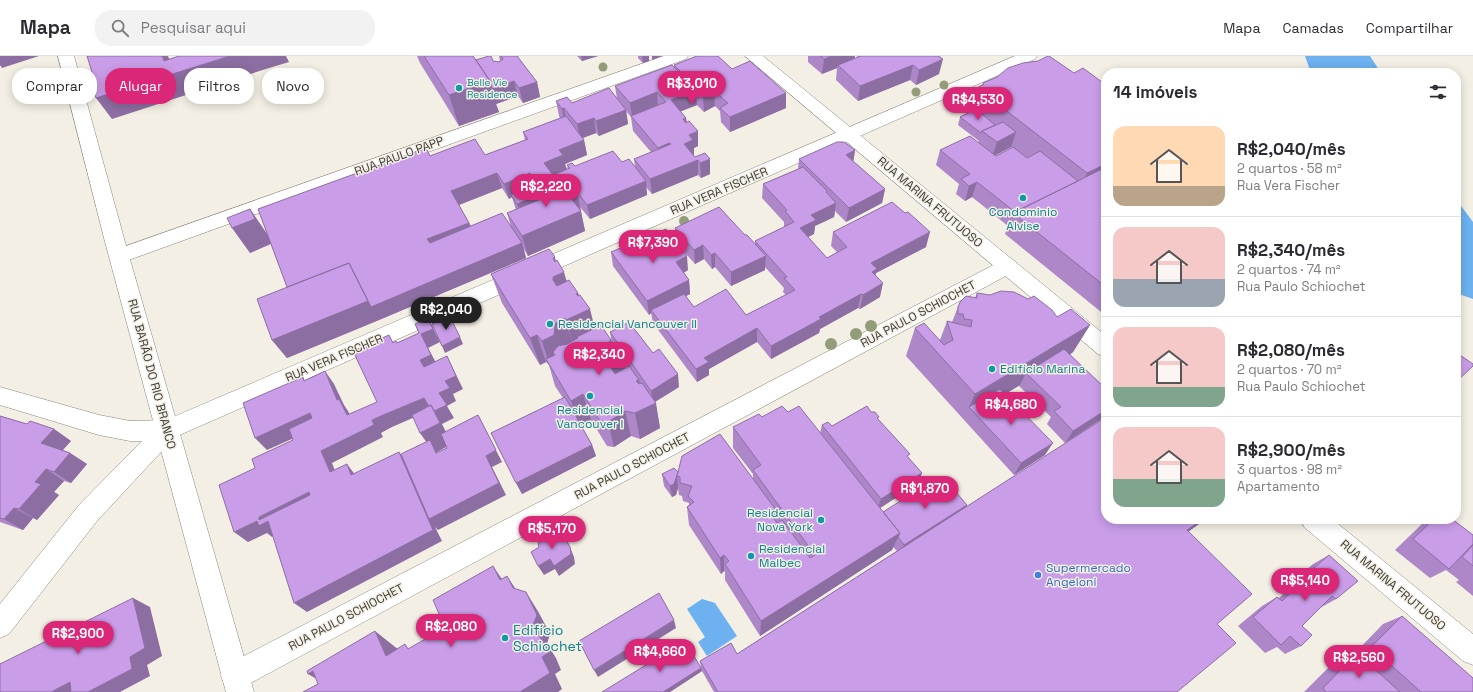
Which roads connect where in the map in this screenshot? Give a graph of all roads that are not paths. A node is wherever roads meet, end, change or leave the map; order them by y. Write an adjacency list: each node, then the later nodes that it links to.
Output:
1 (66, 56): 6 (street, RUA BARÃO DO RIO BRANCO)
2 (680, 56): 6 (street, RUA PAULO PAPP)
3 (753, 56): 5 (street, RUA MARINA FRUTUOSO)
4 (1029, 56): 5 (street, RUA VERA FISCHER)
5 (848, 135): 7 (street, RUA MARINA FRUTUOSO); 10 (street, RUA VERA FISCHER)
6 (119, 256): 10 (street, RUA BARÃO DO RIO BRANCO)
7 (1008, 266): 8 (street, RUA MARINA FRUTUOSO); 14 (street, RUA PAULO SCHIOCHET)
8 (1101, 344)
9 (0, 396): 10 (street)
10 (167, 430): 12 (street); 14 (street, RUA BARÃO DO RIO BRANCO)
11 (1319, 524): 13 (street, RUA MARINA FRUTUOSO)
12 (0, 625)
13 (1473, 651)
14 (237, 684)

